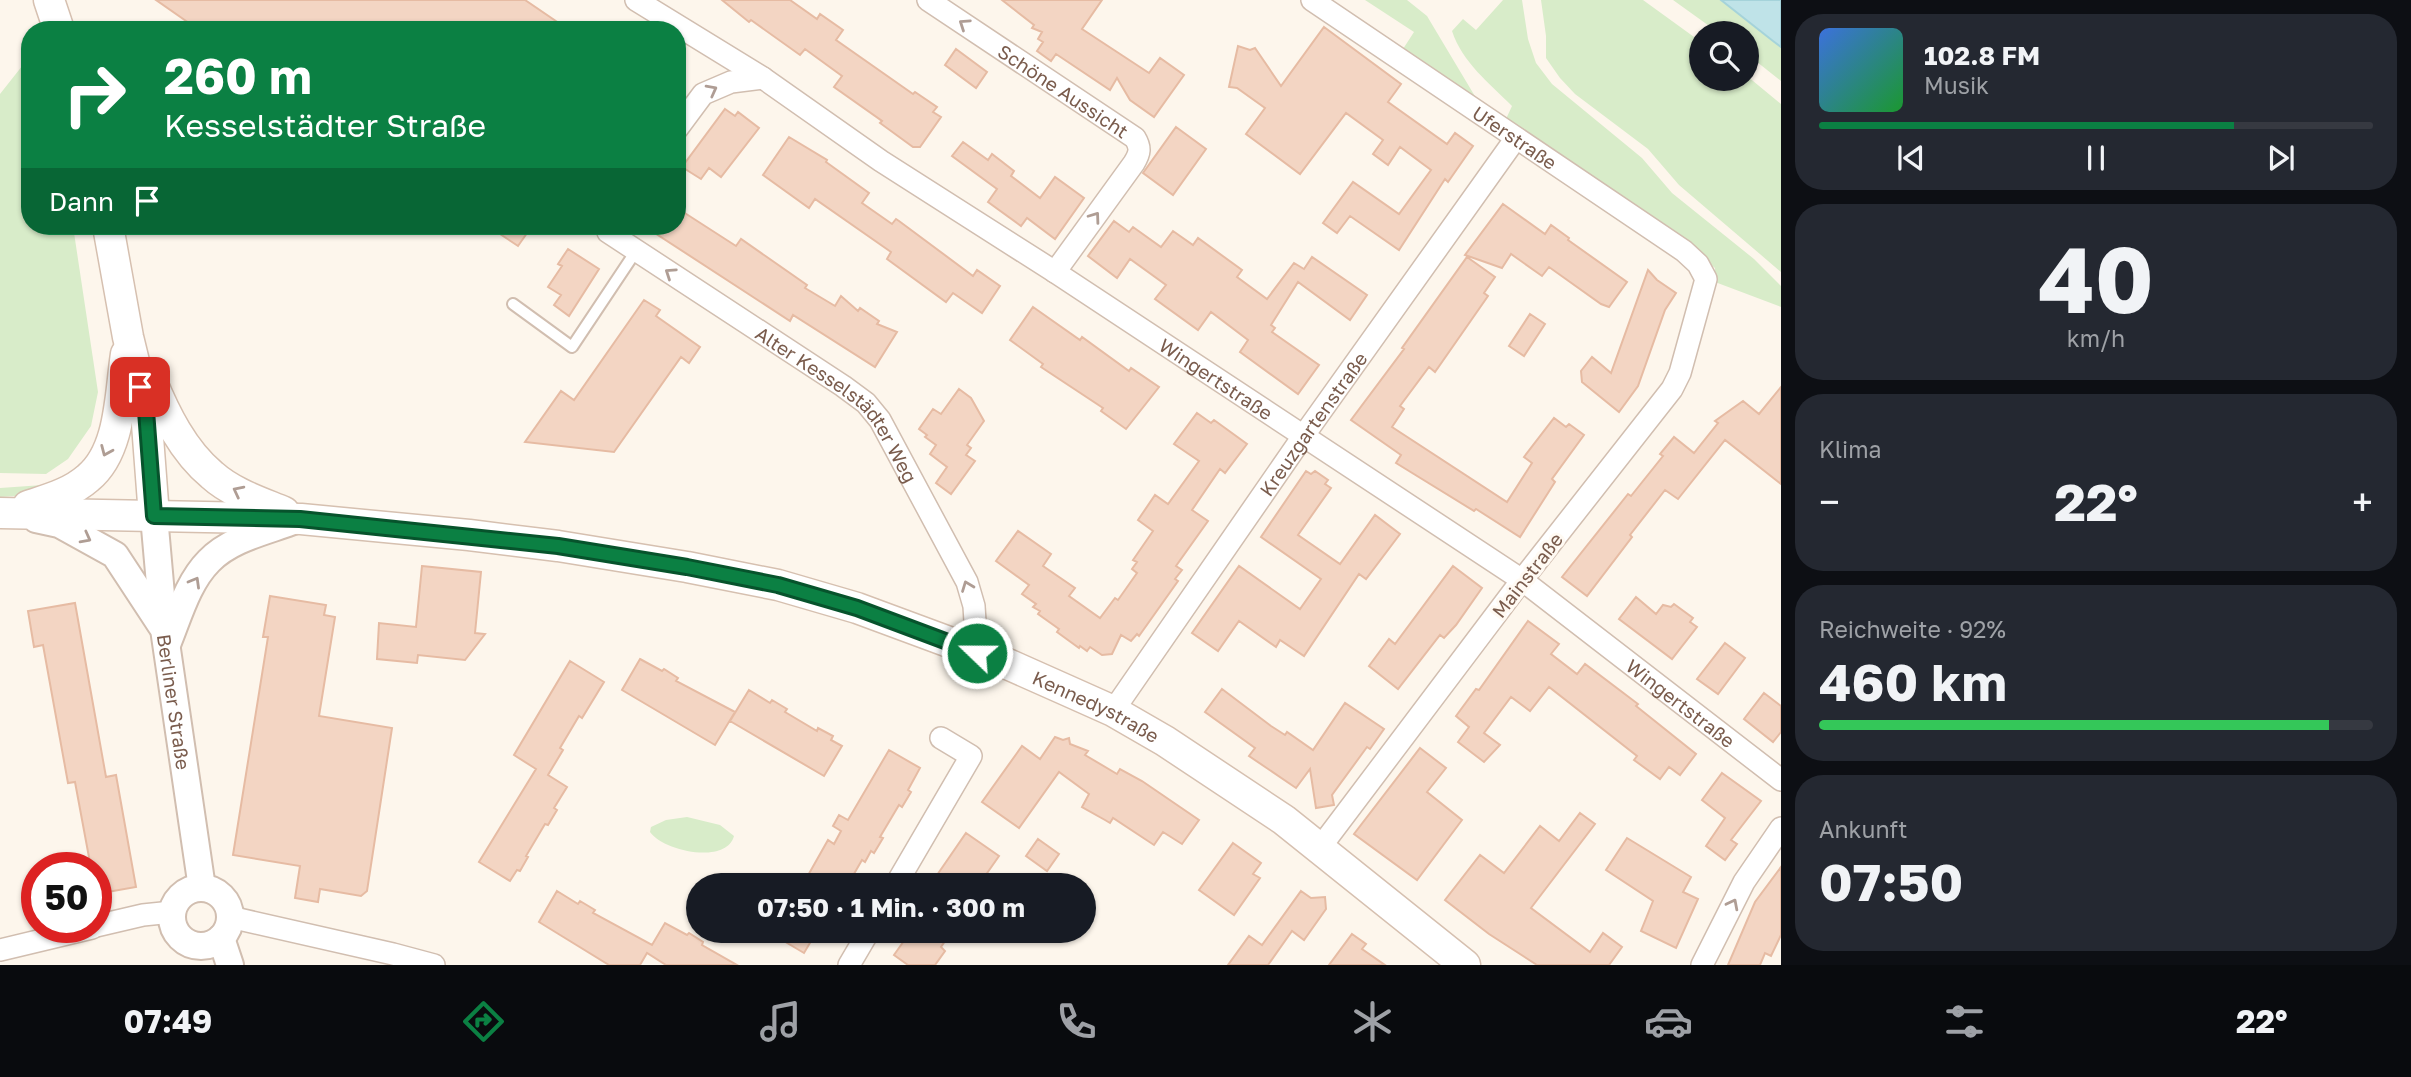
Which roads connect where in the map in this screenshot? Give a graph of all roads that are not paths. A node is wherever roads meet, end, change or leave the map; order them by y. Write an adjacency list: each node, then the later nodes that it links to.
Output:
1 (49, 0): 5 (main road)
2 (636, 0): 6 (street, Wingertstraße)
3 (928, 0): 14 (street, Schöne Aussicht, one-way to 3)
4 (1312, 0): 10 (street, Uferstraße)
5 (56, 21)
6 (670, 21)
7 (686, 31): 8 (street, Wingertstraße)
8 (763, 78): 9 (street, one-way to 8); 14 (street, Wingertstraße)
9 (686, 117)
10 (1516, 138): 15 (street, Uferstraße); 18 (street, Kreuzgartenstraße)
11 (110, 235): 17 (main road)
12 (612, 235): 13 (street, Alter Kesselstädter Weg)
13 (636, 251): 16 (lane); 24 (street, Alter Kesselstädter Weg, one-way to 13)
14 (1055, 272): 18 (street, Wingertstraße)
15 (1705, 286): 22 (street, Mainstraße)
16 (513, 304)
17 (126, 326): 19 (main road, one-way to 19); 20 (main road); 21 (main road, one-way to 17)
18 (1304, 435): 22 (street, Wingertstraße); 25 (street, Kreuzgartenstraße)
19 (4, 513): 20 (main road, Kennedystraße); 23 (street, one-way to 23)
20 (154, 516): 21 (main road, Kennedystraße); 23 (street, Berliner Straße)
21 (300, 519): 23 (street, one-way to 21); 24 (main road, Kennedystraße)
22 (1522, 580): 27 (street, Wingertstraße); 29 (street, Mainstraße)
23 (166, 636): 31 (street, Berliner Straße)
24 (977, 653): 25 (main road, Kennedystraße)
25 (1114, 711): 29 (main road, Kennedystraße)
26 (941, 738): 30 (street)
27 (1781, 780)
28 (1781, 828): 42 (street, one-way to 28)
29 (1320, 849): 41 (main road, Kennedystraße)
30 (903, 873)
31 (202, 888): 32 (street); 34 (street)
32 (172, 912): 33 (street); 34 (street)
33 (112, 923)
34 (225, 928): 38 (street); 39 (street)
35 (29, 943): 37 (street)
36 (862, 943): 40 (street)
37 (0, 950)
38 (230, 965)
39 (434, 965)
40 (849, 965)
41 (1465, 965)
42 (1702, 965)

